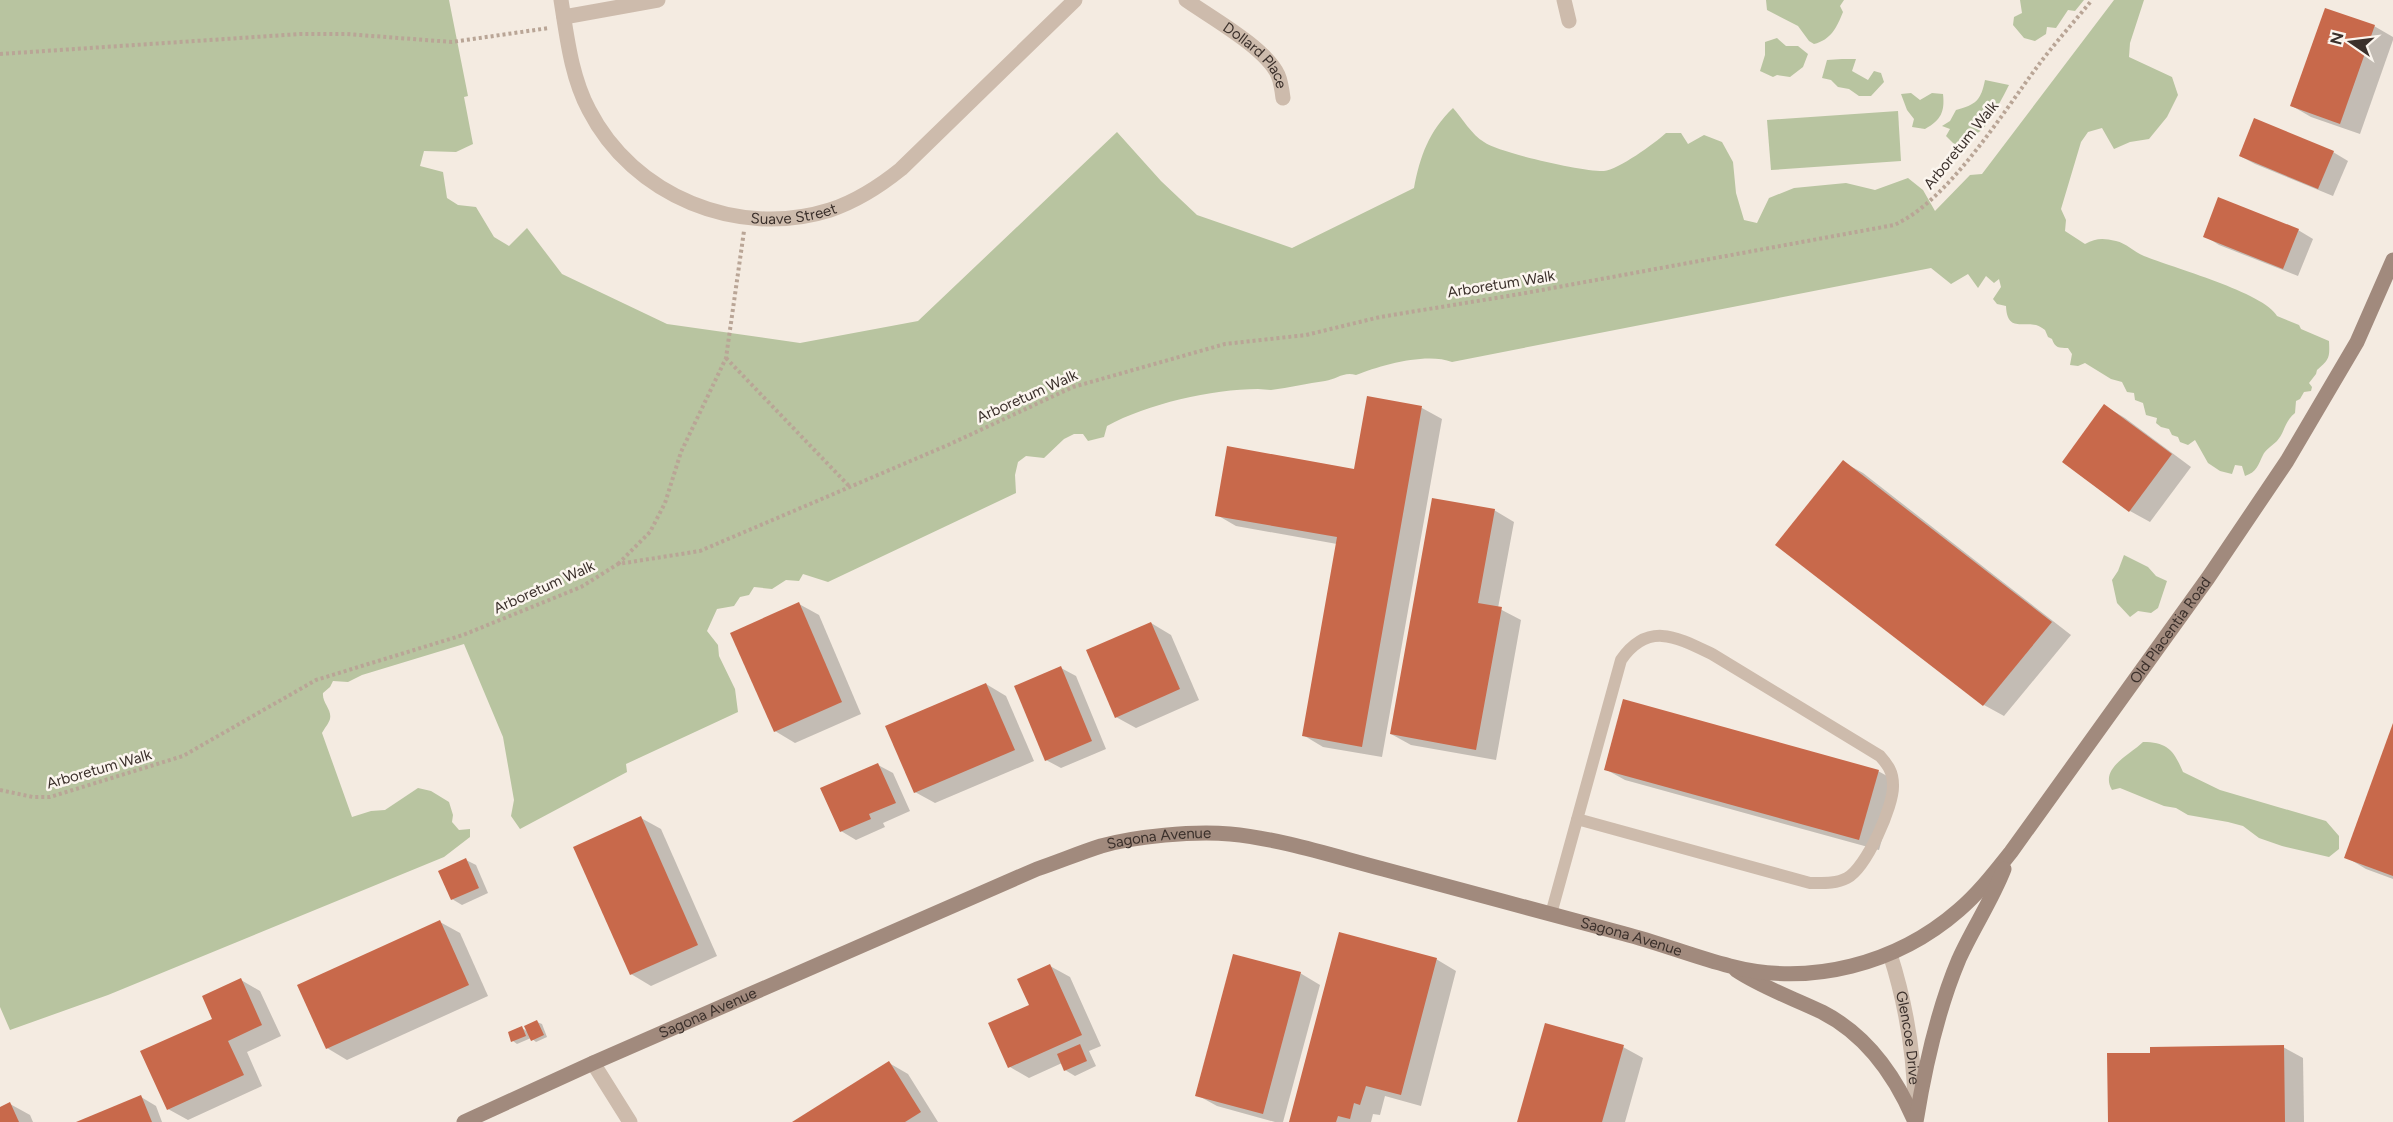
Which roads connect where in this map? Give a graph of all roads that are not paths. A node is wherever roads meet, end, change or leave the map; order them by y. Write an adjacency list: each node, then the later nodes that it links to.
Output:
1 (561, 0): 6 (street, Suave Street)
2 (658, 0): 6 (street)
3 (1075, 0): 6 (street, Suave Street)
4 (1186, 0): 8 (street, Dollard Place)
5 (1564, 0): 7 (street)
6 (564, 21)
7 (1569, 21)
8 (1283, 98)
9 (2393, 260): 11 (main road, Old Placentia Road)
10 (1577, 819): 10 (lane); 12 (lane)
11 (2011, 852): 13 (main road, Old Placentia Road); 18 (main road)
12 (1551, 914): 14 (main road, Sagona Avenue); 15 (main road, Sagona Avenue)
13 (1890, 954): 14 (main road, Sagona Avenue); 18 (street, Glencoe Drive)
14 (1731, 967): 18 (main road)
15 (593, 1063): 16 (main road, Sagona Avenue); 17 (street)
16 (465, 1122)
17 (630, 1122)
18 (1916, 1122)

